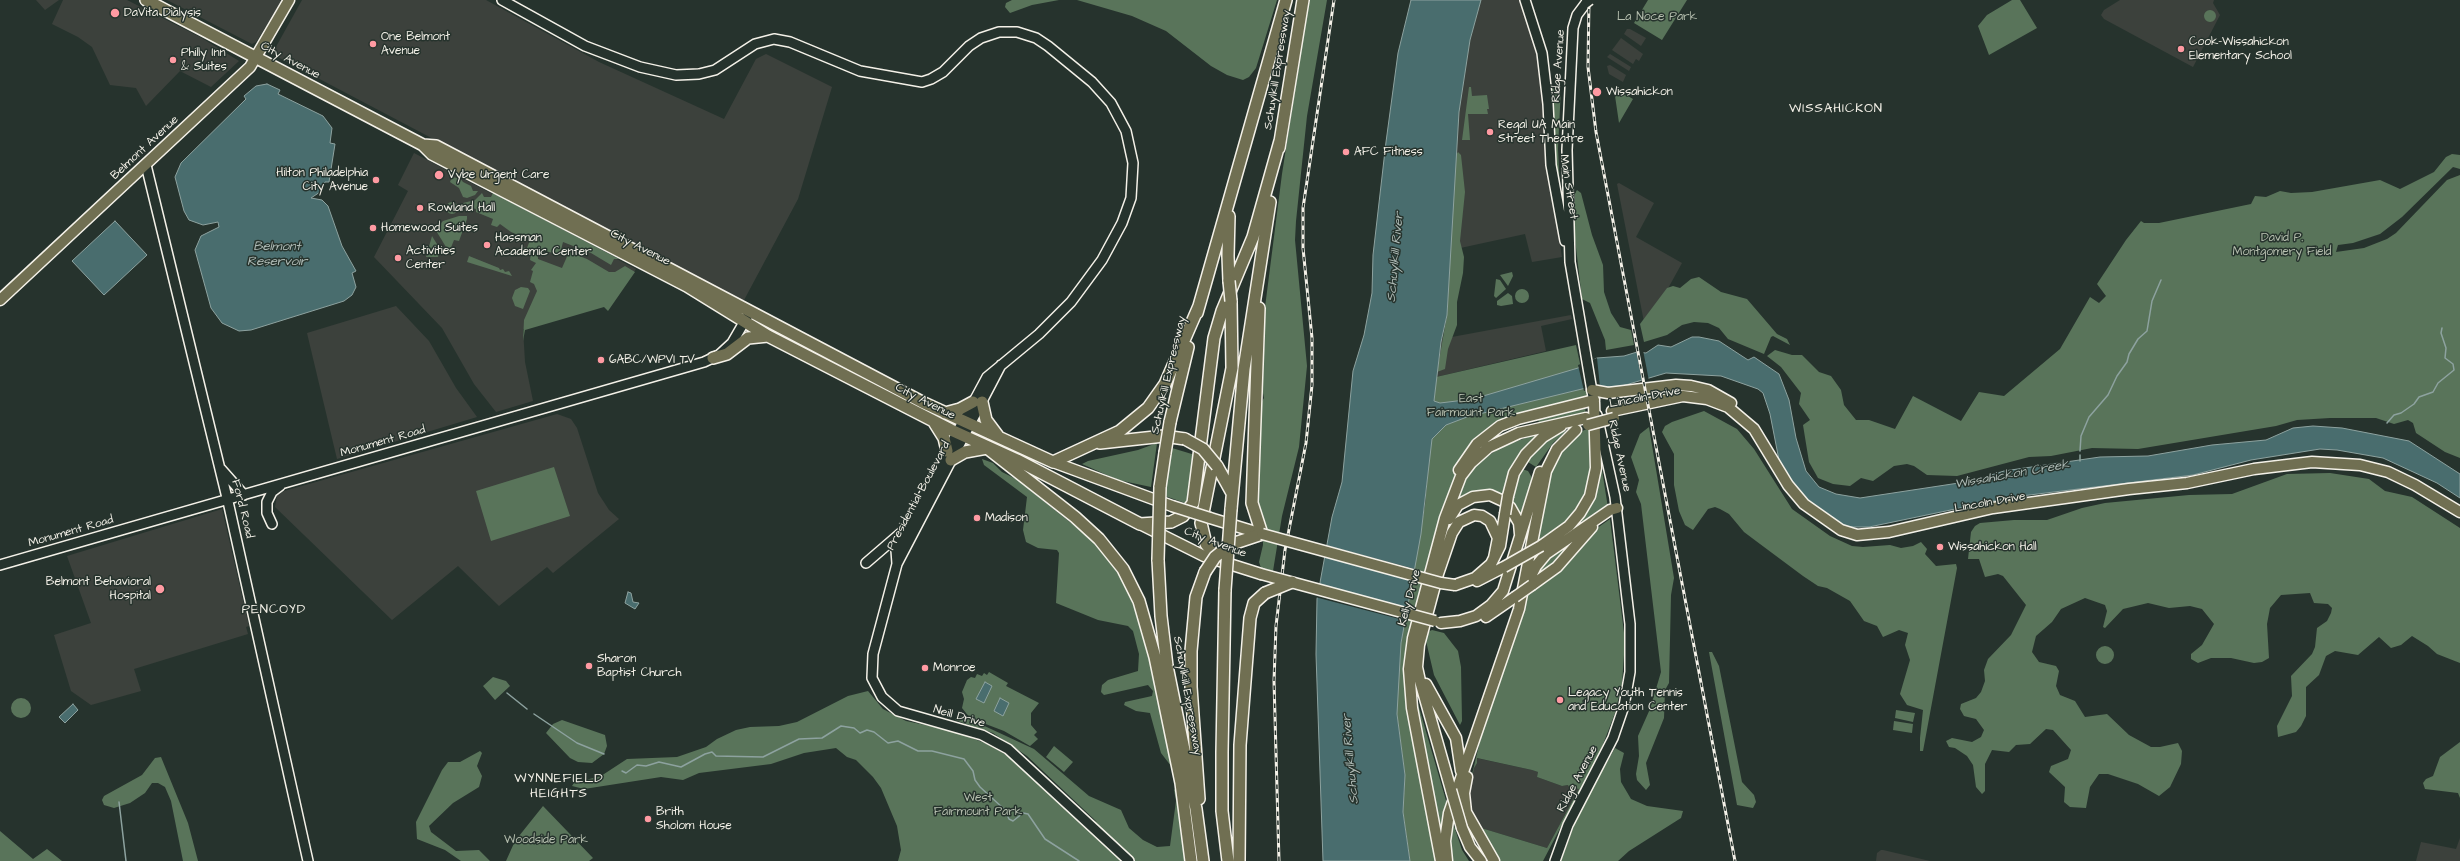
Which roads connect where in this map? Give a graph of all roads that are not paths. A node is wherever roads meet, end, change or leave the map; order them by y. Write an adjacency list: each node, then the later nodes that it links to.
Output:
1 (146, 0): 8 (highway, City Avenue)
2 (289, 0): 8 (main road, Belmont Avenue)
3 (502, 0): 22 (main road, Presidential Boulevard)
4 (1286, 0): 12 (highway, Schuylkill Expressway)
5 (1303, 0): 9 (highway, Schuylkill Expressway)
6 (1525, 0): 14 (main road, Main Street)
7 (1588, 2): 14 (main road, Ridge Avenue)
8 (257, 58): 10 (main road, Belmont Avenue); 11 (highway, City Avenue)
9 (1280, 142): 13 (highway, Schuylkill Expressway); 47 (highway)
10 (146, 165): 15 (main road, Belmont Avenue); 35 (main road, Ford Road)
11 (489, 179): 17 (highway, City Avenue); 18 (highway, City Avenue)
12 (1230, 197): 16 (highway, Schuylkill Expressway); 54 (highway, bridge)
13 (1264, 238): 37 (highway, Schuylkill Expressway); 48 (highway)
14 (1570, 259): 21 (main road, Ridge Avenue)
15 (0, 300)
16 (1199, 306): 31 (highway); 67 (highway, Schuylkill Expressway, bridge)
17 (750, 312): 18 (main road, Monument Road); 23 (highway, City Avenue)
18 (745, 322): 19 (highway, City Avenue); 20 (main road, Monument Road)
19 (768, 336): 20 (highway); 25 (highway, City Avenue)
20 (713, 358): 36 (main road, Monument Road)
21 (1593, 397): 27 (main road); 39 (main road); 42 (main road, Ridge Avenue); 58 (main road, bridge)
22 (978, 402): 23 (highway); 26 (main road, Presidential Boulevard); 30 (highway)
23 (944, 413): 26 (highway, City Avenue)
24 (1613, 415): 27 (main road, Lincoln Drive); 28 (main road, Lincoln Drive); 44 (main road, Lincoln Drive)
25 (932, 420): 29 (highway, City Avenue); 33 (highway)
26 (967, 423): 29 (main road, Presidential Boulevard); 30 (highway, City Avenue)
27 (1749, 424): 43 (main road, Lincoln Drive)
28 (1576, 425): 39 (main road, Kelly Drive); 41 (main road); 51 (main road); 59 (main road)
29 (960, 435): 32 (highway, City Avenue); 33 (main road, Presidential Boulevard)
30 (1000, 438): 34 (highway, City Avenue)
31 (1097, 444): 34 (highway); 37 (highway, bridge)
32 (987, 448): 33 (highway); 47 (highway, City Avenue); 71 (highway)
33 (949, 455): 45 (main road, Presidential Boulevard); 55 (main road, Presidential Boulevard)
34 (1053, 462): 49 (main road, City Avenue, bridge)
35 (219, 466): 38 (main road); 40 (main road, Ford Road)
36 (282, 484): 38 (main road, Monument Road); 46 (main road)
37 (1232, 494): 66 (highway, Schuylkill Expressway, bridge)
38 (244, 495): 40 (main road, Monument Road)
39 (1452, 495): 50 (main road, Kelly Drive)
40 (227, 500): 56 (main road, Monument Road); 69 (main road, Ford Road)
41 (1507, 504): 50 (main road); 51 (main road); 52 (main road)
42 (1617, 508): 59 (main road, City Avenue, bridge); 59 (main road); 81 (main road, Ridge Avenue)
43 (2460, 512)
44 (2460, 519)
45 (909, 523): 53 (main road); 55 (main road, Presidential Boulevard)
46 (272, 524)
47 (1140, 524): 54 (main road, City Avenue)
48 (1262, 534): 49 (highway); 58 (main road, bridge)
49 (1248, 535): 67 (highway, bridge)
50 (1441, 536): 62 (main road, Kelly Drive)
51 (1519, 542): 60 (main road)
52 (1494, 558): 58 (main road); 61 (main road)
53 (866, 563)
54 (1228, 563): 57 (main road, City Avenue, bridge)
55 (897, 564): 70 (main road, Neill Drive)
56 (0, 566)
57 (1292, 582): 60 (main road, City Avenue, bridge); 75 (highway, bridge)
58 (1455, 585)
59 (1519, 595): 60 (main road, City Avenue); 63 (main road)
60 (1438, 622)
61 (1420, 638): 64 (main road); 65 (main road)
62 (1410, 653): 65 (main road); 76 (main road, Kelly Drive)
63 (1481, 722): 64 (main road); 80 (main road)
64 (1461, 779): 77 (main road)
65 (1449, 794): 68 (main road, bridge)
66 (1222, 811): 73 (highway); 74 (highway, Schuylkill Expressway)
67 (1199, 829): 72 (highway, Schuylkill Expressway)
68 (1461, 832): 78 (main road); 79 (main road)
69 (308, 861)
70 (1129, 861)
71 (1191, 861)
72 (1203, 861)
73 (1221, 861)
74 (1228, 861)
75 (1239, 861)
76 (1441, 861)
77 (1447, 861)
78 (1474, 861)
79 (1481, 861)
80 (1494, 861)
81 (1555, 861)

